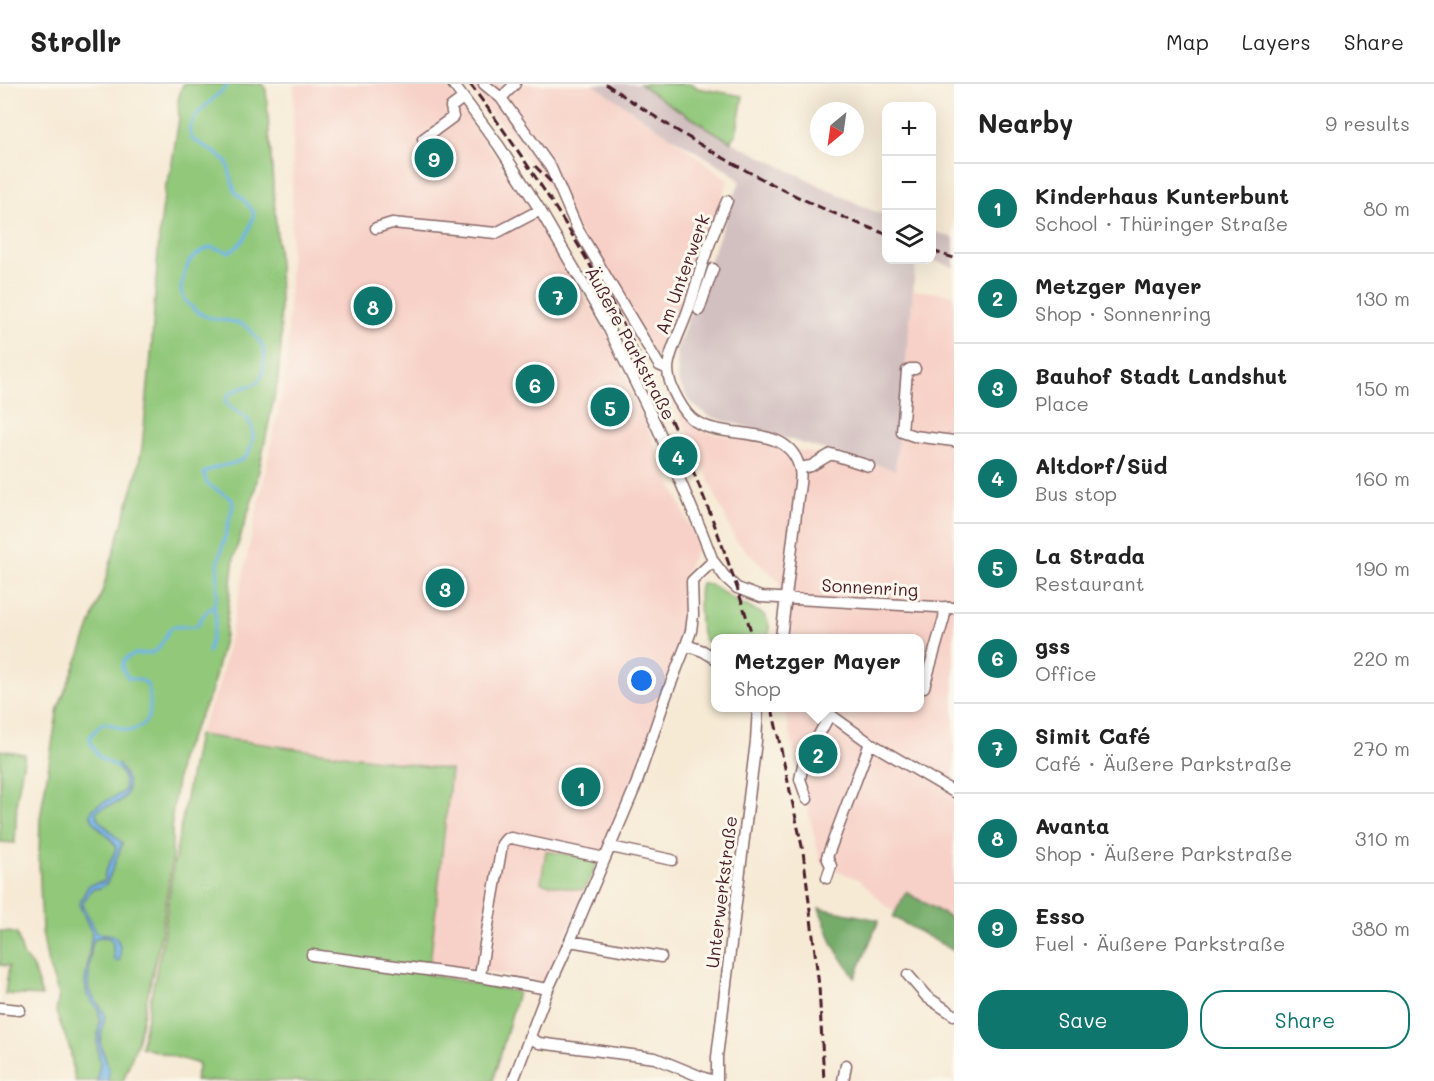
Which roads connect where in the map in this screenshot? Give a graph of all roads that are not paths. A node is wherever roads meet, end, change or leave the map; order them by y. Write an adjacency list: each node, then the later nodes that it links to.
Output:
1 (453, 84): 4 (street, Äußere Parkstraße)
2 (484, 84): 5 (street)
3 (515, 84): 5 (street)
4 (463, 98): 6 (street); 8 (street, Äußere Parkstraße)
5 (501, 98): 12 (street)
6 (423, 139)
7 (727, 201): 10 (street, Am Unterwerk)
8 (540, 210): 9 (street); 17 (street, Äußere Parkstraße)
9 (376, 228)
10 (702, 265): 11 (street); 12 (street, Am Unterwerk)
11 (699, 310)
12 (668, 369): 16 (street)
13 (915, 369): 14 (street)
14 (954, 441)
15 (869, 466): 16 (street)
16 (800, 468): 18 (street)
17 (712, 561): 18 (street, Sonnenring); 21 (street)
18 (785, 599): 19 (street, Sonnenring); 20 (street)
19 (949, 608): 23 (street)
20 (782, 634)
21 (686, 645): 22 (street); 30 (street)
22 (711, 656)
23 (924, 687)
24 (758, 712): 46 (street, Unterwerkstraße)
25 (826, 712): 29 (street)
26 (827, 712): 27 (street)
27 (870, 743): 28 (street); 33 (street)
28 (954, 792)
29 (807, 800)
30 (611, 847): 31 (street); 32 (street)
31 (605, 858): 34 (street); 38 (street)
32 (672, 860)
33 (827, 878)
34 (570, 941): 36 (street); 39 (street)
35 (312, 955): 38 (street)
36 (661, 957)
37 (908, 975): 42 (street)
38 (480, 977): 39 (street)
39 (548, 989): 43 (street)
40 (0, 1008): 41 (street)
41 (20, 1010)
42 (954, 1014)
43 (529, 1038): 45 (street); 46 (street)
44 (846, 1065): 47 (street)
45 (513, 1081)
46 (717, 1081)
47 (843, 1081)

